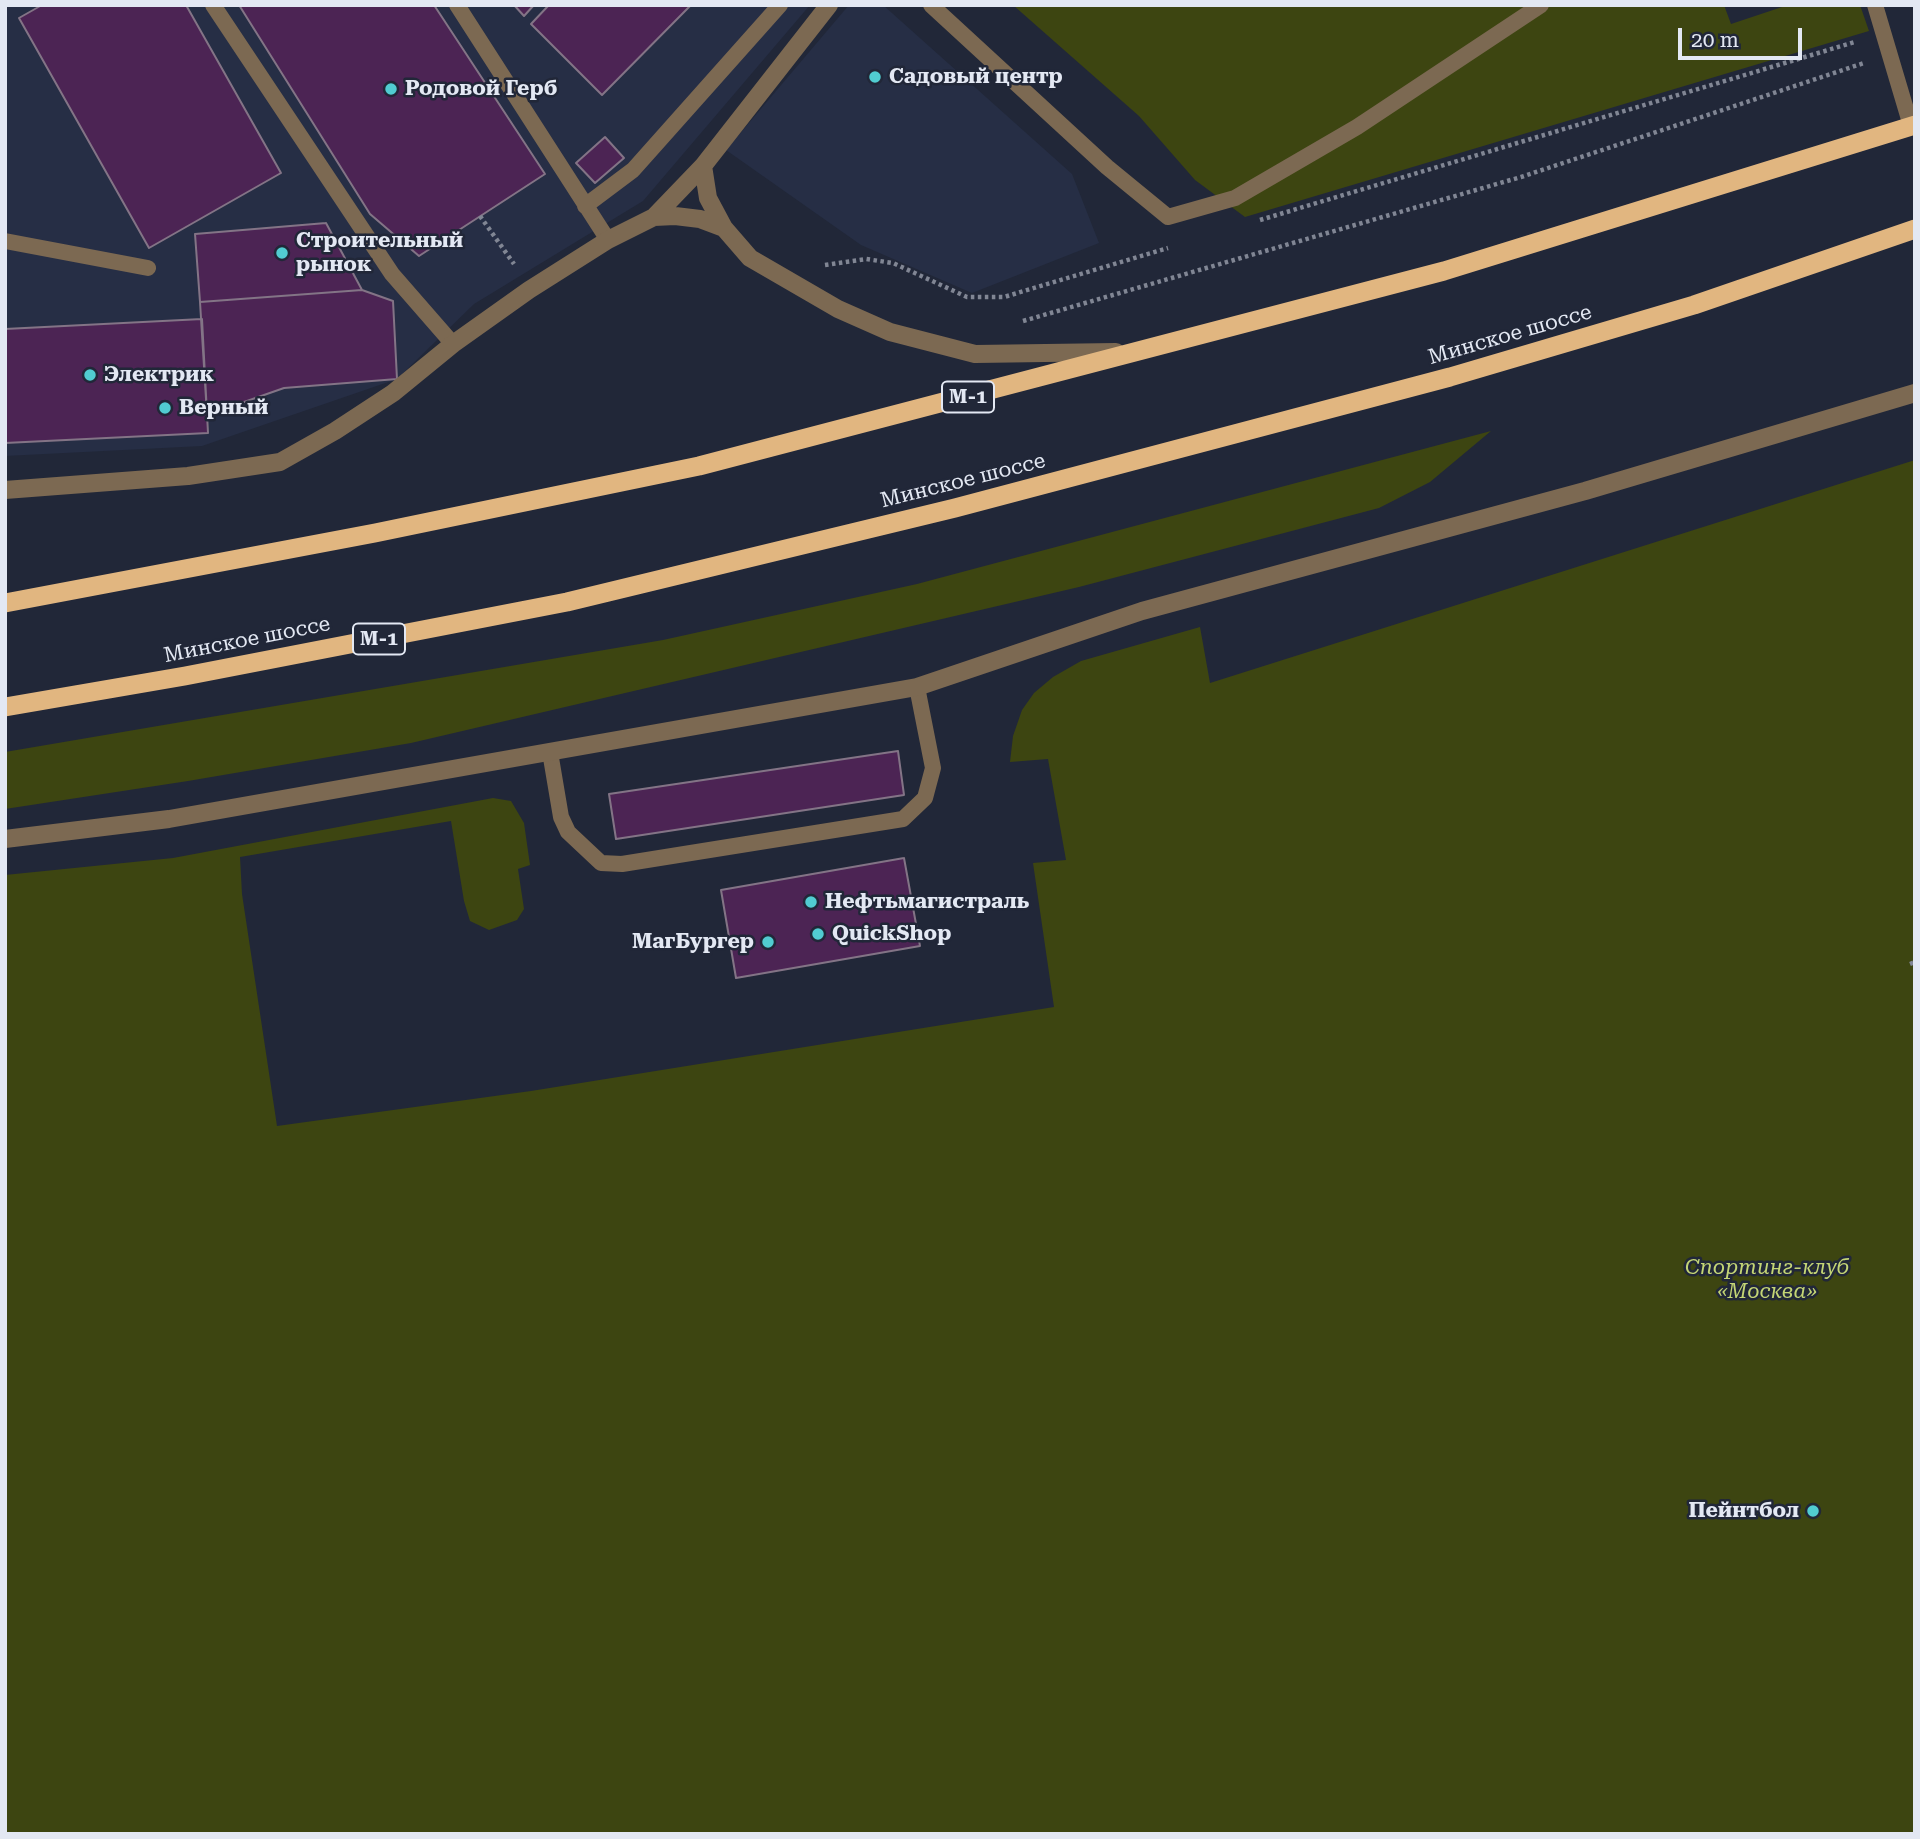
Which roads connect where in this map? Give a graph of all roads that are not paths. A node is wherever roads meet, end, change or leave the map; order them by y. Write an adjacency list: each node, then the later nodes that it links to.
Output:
1 (213, 5): 17 (lane)
2 (457, 5): 10 (lane)
3 (780, 5): 10 (lane)
4 (829, 5): 9 (street)
5 (931, 5): 6 (lane)
6 (1541, 5)
7 (1875, 5): 8 (lane)
8 (1913, 125): 18 (highway, М-1)
9 (703, 166): 11 (street); 12 (street)
10 (585, 206): 14 (lane)
11 (654, 217): 12 (street); 14 (street)
12 (724, 228): 18 (street)
13 (1915, 229): 23 (highway, Минское шоссе / М-1)
14 (608, 240): 17 (street)
15 (5, 241): 16 (lane)
16 (148, 268)
17 (453, 344): 20 (street)
18 (1143, 351): 21 (highway, М-1)
19 (1915, 393): 22 (street)
20 (5, 490)
21 (5, 603)
22 (917, 687): 24 (street); 24 (lane)
23 (5, 707)
24 (550, 751): 25 (street)
25 (5, 839)

